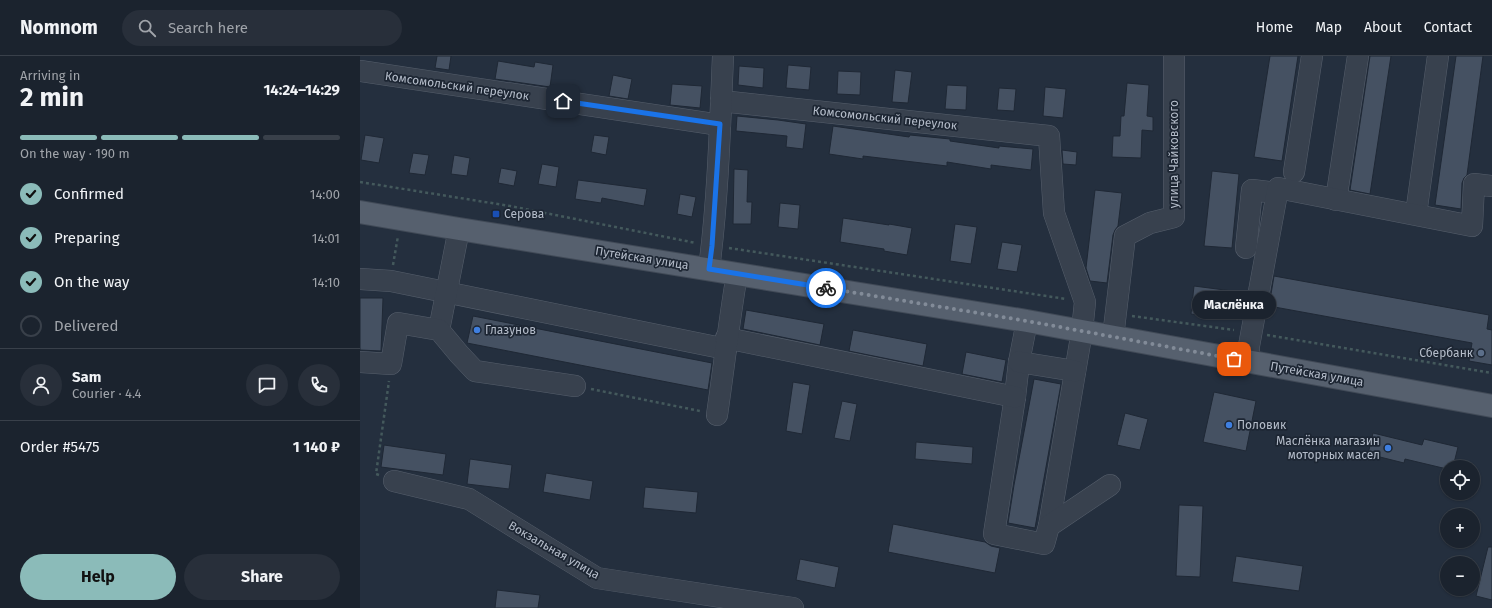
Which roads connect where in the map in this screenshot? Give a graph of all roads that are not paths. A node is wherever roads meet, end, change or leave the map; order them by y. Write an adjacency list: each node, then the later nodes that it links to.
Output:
1 (723, 56): 7 (street)
2 (1174, 56): 24 (street, улица Чайковского)
3 (1312, 56): 9 (street)
4 (1358, 56): 12 (street)
5 (1438, 56): 14 (street)
6 (360, 71): 8 (street, Комсомольский переулок)
7 (721, 101): 8 (street); 23 (street, Комсомольский переулок)
8 (720, 124): 17 (street)
9 (1294, 172)
10 (1492, 186): 14 (street)
11 (1277, 193): 12 (street); 16 (street); 28 (street)
12 (1336, 200): 14 (street)
13 (360, 212): 15 (main road, Путейская улица)
14 (1416, 214)
15 (459, 229): 17 (main road, Путейская улица); 20 (street)
16 (1246, 248)
17 (709, 269): 18 (main road, Путейская улица)
18 (737, 274): 21 (main road, Путейская улица); 25 (street)
19 (360, 279): 20 (street)
20 (445, 292): 22 (street); 25 (street)
21 (1027, 321): 23 (main road, Путейская улица); 27 (street)
22 (439, 330): 26 (street); 30 (street)
23 (1082, 331): 24 (main road, Путейская улица); 29 (street)
24 (1113, 337): 28 (main road, Путейская улица)
25 (726, 343): 31 (street); 33 (street)
26 (360, 362)
27 (1019, 362): 29 (street); 31 (street)
28 (1248, 362): 32 (main road, Путейская улица)
29 (1075, 371): 36 (street)
30 (575, 386)
31 (1016, 397): 36 (street)
32 (1492, 406)
33 (717, 414)
34 (394, 481): 37 (street, Вокзальная улица)
35 (1110, 485): 36 (street)
36 (1049, 526)
37 (793, 608)

